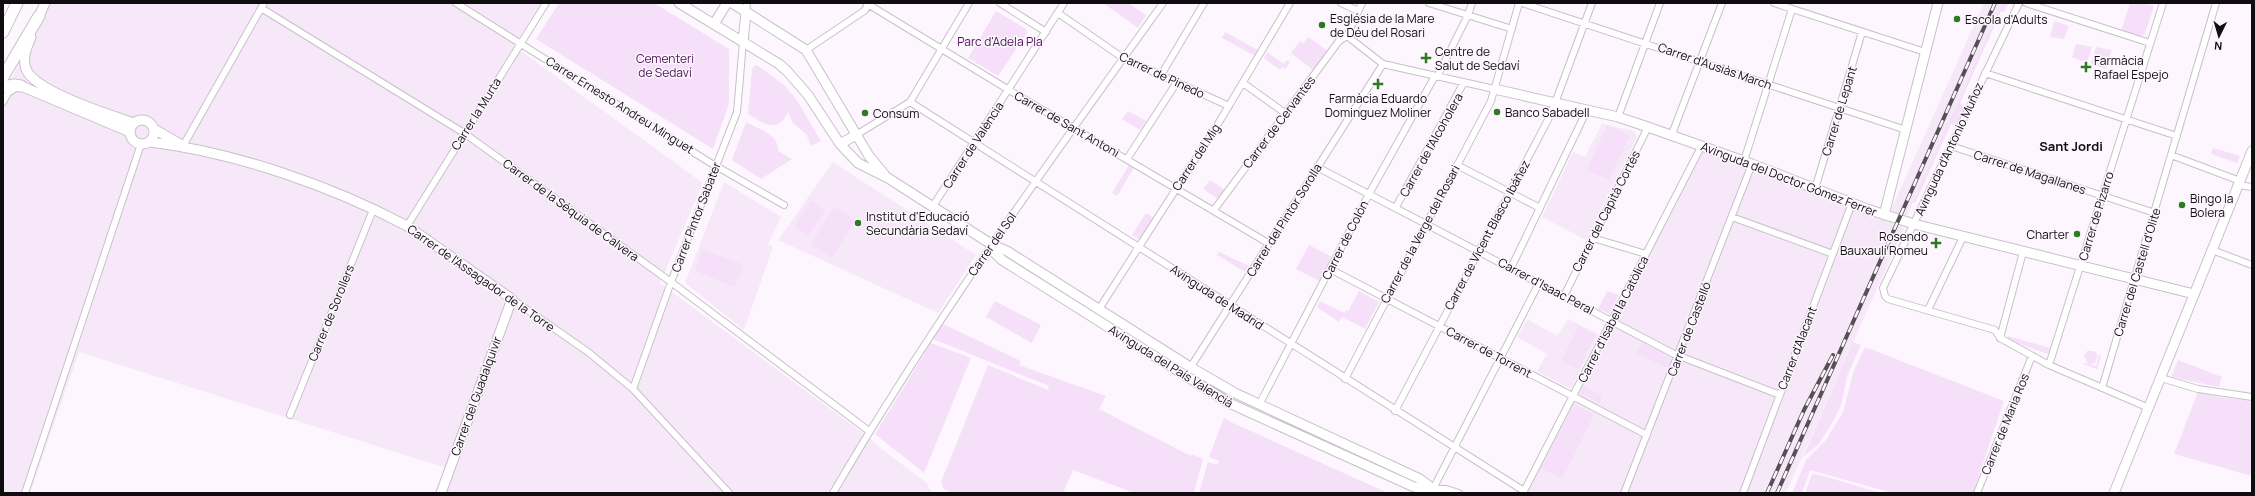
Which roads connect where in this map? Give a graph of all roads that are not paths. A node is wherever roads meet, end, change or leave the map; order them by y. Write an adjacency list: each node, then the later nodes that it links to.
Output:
1 (17, 3): 39 (highway)
2 (45, 3): 35 (street)
3 (456, 3): 43 (street, Carrer Ernesto Andreu Minguet)
4 (546, 3): 43 (street, Carrer la Murta)
5 (680, 3): 37 (street, Avinguda del País Valencià)
6 (727, 3): 37 (street)
7 (732, 3): 30 (street, Avinguda del País Valencià)
8 (970, 3): 47 (street)
9 (1000, 3): 40 (street)
10 (1064, 3): 33 (street, Carrer de València)
11 (1163, 3): 50 (street, Carrer del Sol)
12 (1204, 3): 54 (street)
13 (1290, 3): 59 (street, Carrer del Mig)
14 (1341, 3): 32 (street)
15 (1362, 3): 32 (street)
16 (1429, 3): 34 (street)
17 (1472, 3): 34 (street, Carrer de Colón)
18 (1521, 3): 36 (street, Carrer d'Ausiàs March); 38 (street, Carrer de la Verge del Rosari)
19 (1592, 3): 36 (street, Carrer de Vicent Blasco Ibáñez)
20 (1660, 3): 45 (street)
21 (1722, 3): 51 (street)
22 (1774, 3): 31 (street)
23 (1938, 3): 49 (street)
24 (2019, 3): 53 (street, Avinguda d’Antonio Muñoz)
25 (2026, 3): 46 (street)
26 (2163, 3): 46 (street, Carrer de Pizarro)
27 (2216, 3): 83 (street, Carrer del Castell d'Olite)
28 (868, 4): 47 (street, Carrer de Sant Antoni); 48 (street)
29 (263, 5): 80 (street, Carrer de la Séquia de Calvera); 88 (street)
30 (746, 8): 44 (street); 48 (street, Avinguda del País Valencià)
31 (1792, 9): 41 (street); 60 (street, Carrer de Castelló)
32 (1358, 11): 42 (street)
33 (1058, 13): 40 (street, Carrer de València); 50 (street, Carrer de Pinedo)
34 (1468, 15): 38 (street); 55 (street, Carrer de Colón)
35 (39, 16): 56 (highway); 74 (street)
36 (1585, 23): 45 (street, Carrer d'Ausiàs March); 67 (street, Carrer de Vicent Blasco Ibáñez)
37 (714, 24): 44 (street, Avinguda del País Valencià)
38 (1512, 29): 63 (street, Carrer de la Verge del Rosari)
39 (3, 32)
40 (1046, 32): 64 (street, Carrer de València)
41 (1862, 32): 49 (street); 69 (street, Carrer de Lepant)
42 (1347, 36): 52 (street); 71 (street, Carrer de Cervantes)
43 (520, 42): 80 (street, Carrer la Murta); 95 (street, Carrer Ernesto Andreu Minguet)
44 (743, 42): 86 (street, Avinguda del País Valencià); 95 (street, Carrer Pintor Sabater)
45 (1646, 43): 51 (street, Carrer d'Ausiàs March); 72 (street)
46 (2150, 43): 73 (street, Carrer de Pizarro)
47 (942, 49): 64 (street, Carrer de Sant Antoni); 66 (street)
48 (806, 50): 82 (street, Avinguda del País Valencià)
49 (1925, 52): 78 (street)
50 (1123, 58): 54 (street, Carrer de Pinedo); 76 (street, Carrer del Sol)
51 (1700, 60): 60 (street, Carrer d'Ausiàs March); 81 (street)
52 (1383, 64): 55 (street, Avinguda del Doctor Gómez Ferrer); 96 (street, Carrer del Pintor Sorolla)
53 (1985, 73): 73 (street); 89 (street, Avinguda d’Antonio Muñoz)
54 (1160, 75): 57 (street, Carrer de Pinedo)
55 (1436, 76): 58 (street, Avinguda del Doctor Gómez Ferrer); 104 (street, Carrer de Colón)
56 (3, 77)
57 (1177, 82): 68 (street, Carrer de Pinedo); 92 (street)
58 (1464, 82): 63 (street, Avinguda del Doctor Gómez Ferrer); 109 (street, Carrer de l'Alcoholera)
59 (1243, 83): 68 (street, Carrer del Mig); 71 (street)
60 (1769, 84): 69 (street, Carrer d'Ausiàs March); 93 (street, Carrer de Castelló)
61 (21, 86): 62 (highway); 65 (street); 79 (street)
62 (3, 87)
63 (1494, 89): 67 (street, Avinguda del Doctor Gómez Ferrer); 94 (street, Carrer de la Verge del Rosari)
64 (1009, 90): 76 (street, Carrer de Sant Antoni); 84 (street, Carrer de València)
65 (3, 102)
66 (910, 102): 82 (street); 84 (street, Avinguda de Madrid)
67 (1556, 102): 70 (street, Avinguda del Doctor Gómez Ferrer); 103 (street, Carrer de Vicent Blasco Ibáñez)
68 (1229, 106): 101 (street, Carrer del Mig)
69 (1840, 108): 78 (street, Carrer d'Ausiàs March); 102 (street, Carrer de Lepant)
70 (1586, 110): 72 (street, Avinguda del Doctor Gómez Ferrer); 110 (street)
71 (1285, 113): 112 (street, Carrer de Cervantes)
72 (1618, 117): 75 (street, Avinguda del Doctor Gómez Ferrer)
73 (2126, 120): 83 (street); 105 (street, Carrer de Pizarro)
74 (134, 123): 77 (street); 79 (street)
75 (1648, 127): 81 (street, Avinguda del Doctor Gómez Ferrer); 120 (street, Carrer del Capità Cortés)
76 (1074, 128): 92 (street, Carrer de Sant Antoni); 98 (street, Carrer del Sol)
77 (154, 129): 85 (street); 88 (street, Carrer de l'Assagador de la Torre)
78 (1906, 130): 114 (street)
79 (130, 132): 85 (street)
80 (464, 133): 118 (street, Carrer la Murta); 134 (street, Carrer de la Séquia de Calvera)
81 (1672, 134): 87 (street, Avinguda del Doctor Gómez Ferrer)
82 (856, 135): 86 (street); 97 (street, Avinguda del País Valencià)
83 (2177, 136): 91 (street, Carrer del Castell d'Olite)
84 (974, 142): 98 (street, Avinguda de Madrid); 108 (street, Carrer de València)
85 (145, 143): 88 (street, Carrer de l'Assagador de la Torre); 170 (street)
86 (840, 144): 97 (street, Avinguda del País Valencià)
87 (1702, 145): 93 (street, Avinguda del Doctor Gómez Ferrer); 127 (street, Carrer d'Isabel la Catòlica)
88 (183, 146): 111 (street, Carrer de l'Assagador de la Torre)
89 (1952, 146): 105 (street, Carrer de Magallanes); 117 (street, Avinguda d’Antonio Muñoz)
90 (2252, 150): 99 (street)
91 (2171, 155): 99 (street); 113 (street, Carrer del Castell d'Olite)
92 (1127, 160): 101 (street, Carrer de Sant Antoni)
93 (1748, 162): 102 (street, Avinguda del Doctor Gómez Ferrer); 115 (street, Carrer de Castelló)
94 (1457, 165): 103 (street); 116 (street, Carrer de la Verge del Rosari)
95 (716, 166): 107 (street, Carrer Ernesto Andreu Minguet); 134 (street, Carrer Pintor Sabater)
96 (1317, 167): 104 (street, Carrer d'Isaac Peral); 121 (street, Carrer del Pintor Sorolla)
97 (888, 178): 108 (street, Avinguda del País Valencià)
98 (1036, 182): 122 (street, Carrer del Sol); 123 (street, Avinguda de Madrid)
99 (2239, 183): 100 (street); 124 (street)
100 (2252, 187)
101 (1176, 188): 112 (street, Carrer de Sant Antoni); 123 (street, Carrer del Mig)
102 (1816, 189): 106 (street, Avinguda del Doctor Gómez Ferrer)
103 (1509, 192): 110 (street); 125 (street, Carrer de Vicent Blasco Ibáñez)
104 (1369, 194): 109 (street, Carrer d'Isaac Peral); 132 (street, Carrer de Colón)
105 (2102, 196): 113 (street, Carrer de Magallanes); 130 (street, Carrer de Pizarro)
106 (1852, 203): 114 (street, Avinguda del Doctor Gómez Ferrer); 128 (street, Carrer d'Alacant)
107 (784, 205)
108 (933, 206): 122 (street, Avinguda del País Valencià)
109 (1396, 207): 116 (street, Carrer d'Isaac Peral)
110 (1540, 208): 131 (street)
111 (373, 210): 118 (street, Carrer de l'Assagador de la Torre); 164 (street, Carrer de Sorollers)
112 (1214, 210): 121 (street, Carrer de Sant Antoni)
113 (2155, 214): 133 (street, Carrer del Castell d'Olite)
114 (1884, 215): 117 (street, Avinguda del Doctor Gómez Ferrer)
115 (1732, 217): 128 (street); 147 (street, Carrer de Castelló)
116 (1426, 223): 125 (street, Carrer d'Isaac Peral); 138 (street, Carrer de la Verge del Rosari)
117 (1914, 224): 119 (street, Avinguda del Doctor Gómez Ferrer); 142 (street, Avinguda d’Antonio Muñoz)
118 (407, 226): 139 (street, Carrer de l'Assagador de la Torre)
119 (1963, 237): 126 (street, Avinguda del Doctor Gómez Ferrer); 142 (street)
120 (1593, 238): 127 (street); 137 (street, Carrer del Capità Cortés)
121 (1268, 243): 140 (street, Carrer del Pintor Sorolla)
122 (992, 244): 141 (street, Avinguda del País Valencià); 152 (street, Avinguda del País Valencià); 165 (street, Carrer del Sol)
123 (1140, 248): 140 (street, Avinguda de Madrid); 141 (street, Carrer del Mig)
124 (2212, 250): 129 (street); 136 (street)
125 (1478, 251): 131 (street, Carrer d'Isaac Peral); 144 (street, Carrer de Vicent Blasco Ibáñez)
126 (2023, 252): 130 (street, Avinguda del Doctor Gómez Ferrer); 145 (street)
127 (1646, 254): 143 (street, Carrer d'Isabel la Catòlica)
128 (1833, 254): 157 (street, Carrer d'Alacant)
129 (2252, 265)
130 (2081, 267): 133 (street, Avinguda del Doctor Gómez Ferrer); 150 (street, Carrer de Pizarro)
131 (1512, 268): 135 (street, Carrer d'Isaac Peral)
132 (1330, 269): 138 (street, Carrer de Torrent); 146 (street, Carrer de Colón)
133 (2135, 280): 136 (street, Avinguda del Doctor Gómez Ferrer); 155 (street, Carrer del Castell d'Olite)
134 (671, 282): 156 (street, Carrer Pintor Sabater); 165 (street, Carrer de la Séquia de Calvera)
135 (1539, 283): 137 (street, Carrer d'Isaac Peral); 149 (street)
136 (2194, 294): 154 (street)
137 (1564, 296): 143 (street, Carrer d'Isaac Peral)
138 (1386, 298): 144 (street, Carrer de Torrent); 153 (street, Carrer de la Verge del Rosari)
139 (512, 299): 156 (street, Carrer de l'Assagador de la Torre); 171 (street, Carrer del Guadalquivir)
140 (1230, 305): 146 (street, Avinguda de Madrid); 151 (street, Carrer del Pintor Sorolla)
141 (1100, 309): 151 (street, Avinguda del País Valencià)
142 (1928, 310): 145 (street)
143 (1612, 321): 147 (street, Carrer d'Isaac Peral); 158 (street, Carrer d'Isabel la Catòlica)
144 (1439, 326): 149 (street, Carrer de Torrent); 163 (street, Carrer de Vicent Blasco Ibáñez)
145 (2000, 338): 148 (street)
146 (1291, 344): 153 (street, Avinguda de Madrid); 160 (street, Carrer de Colón)
147 (1678, 355): 157 (street, Carrer d'Isaac Peral); 166 (street, Carrer de Castelló)
148 (2032, 356): 150 (street); 177 (street, Carrer de Maria Ros)
149 (1500, 358): 158 (street, Carrer de Torrent); 167 (street)
150 (2049, 365): 155 (street)
151 (1190, 367): 152 (street, Carrer del Pintor Sorolla); 160 (street, Avinguda del País Valencià)
152 (1185, 376): 162 (street, Avinguda del País Valencià)
153 (1345, 379): 163 (street, Avinguda de Madrid)
154 (2160, 379): 159 (street); 161 (street)
155 (2102, 388): 161 (street)
156 (633, 389): 172 (street, Carrer de l'Assagador de la Torre)
157 (1780, 395): 176 (street, Carrer d'Alacant)
158 (1573, 396): 166 (street, Carrer de Torrent); 169 (street, Carrer d'Isabel la Catòlica)
159 (2252, 398)
160 (1259, 405): 162 (street); 168 (street, Avinguda del País Valencià)
161 (2149, 408): 178 (street)
162 (1247, 411): 168 (street, Avinguda del País Valencià)
163 (1395, 411): 167 (street, Avinguda de Madrid)
164 (290, 415)
165 (869, 431): 173 (street, Carrer del Sol)
166 (1647, 435): 175 (street, Carrer de Castelló)
167 (1454, 448): 168 (street); 169 (street, Avinguda de Madrid)
168 (1436, 492): 174 (street, Avinguda del País Valencià)
169 (1524, 492)
170 (25, 493)
171 (441, 493)
172 (729, 493)
173 (833, 493)
174 (1459, 493)
175 (1624, 493)
176 (1743, 493)
177 (1978, 493)
178 (2114, 493)

